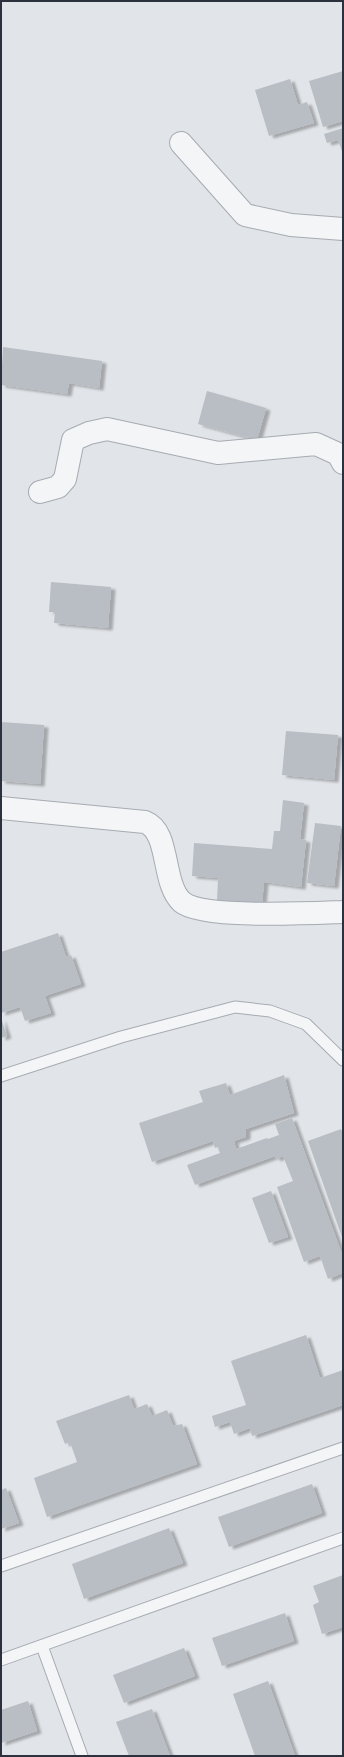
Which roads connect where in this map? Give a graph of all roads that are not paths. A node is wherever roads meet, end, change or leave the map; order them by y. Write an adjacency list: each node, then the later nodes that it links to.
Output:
1 (181, 143): 2 (street)
2 (343, 229)
3 (343, 463): 4 (street)
4 (40, 492)
5 (1, 808): 6 (street)
6 (343, 912)
7 (343, 1060): 8 (lane)
8 (1, 1076)
9 (343, 1448): 11 (lane)
10 (343, 1538): 12 (lane)
11 (1, 1566)
12 (42, 1646): 13 (lane); 14 (lane)
13 (1, 1660)
14 (82, 1756)

